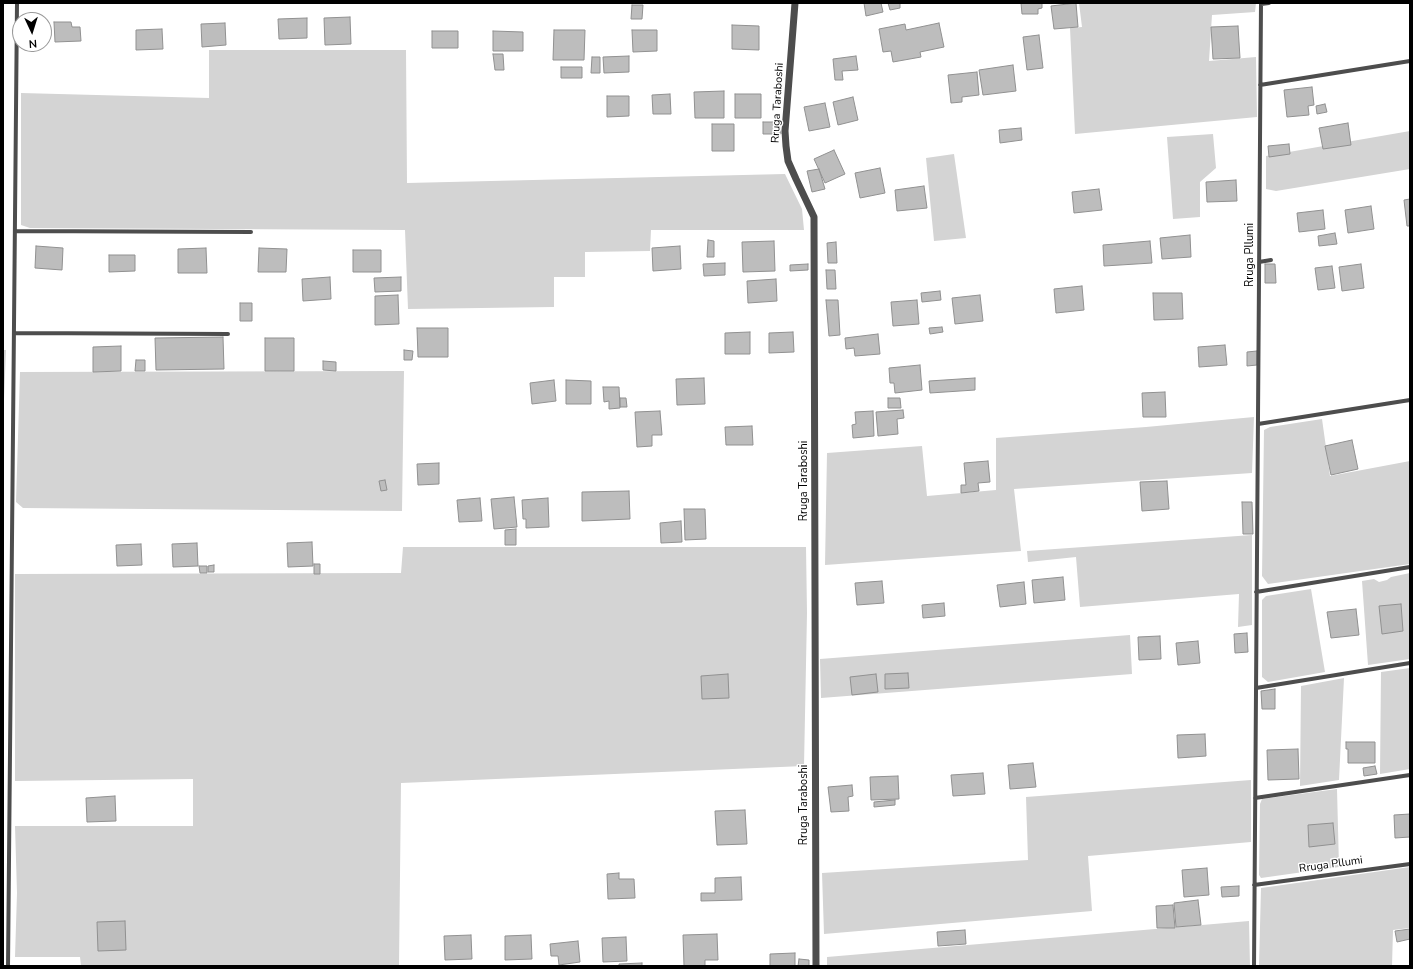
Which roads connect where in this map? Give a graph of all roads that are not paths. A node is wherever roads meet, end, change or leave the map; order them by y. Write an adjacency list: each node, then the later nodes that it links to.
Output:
1 (17, 3): 7 (street)
2 (795, 3): 24 (street, Rruga Taraboshi)
3 (1269, 3): 4 (street, Rruga Pllumi)
4 (1261, 4): 6 (street, Rruga Pllumi)
5 (1410, 61): 6 (street)
6 (1260, 85): 10 (street, Rruga Pllumi)
7 (15, 231): 8 (street); 11 (street)
8 (250, 232)
9 (1271, 260): 10 (street)
10 (1259, 262): 14 (street, Rruga Pllumi)
11 (14, 333): 12 (street); 23 (street)
12 (228, 334)
13 (1410, 400): 14 (street)
14 (1258, 424): 16 (street, Rruga Pllumi)
15 (1410, 567): 16 (street)
16 (1256, 592): 18 (street, Rruga Pllumi)
17 (1410, 663): 18 (street)
18 (1256, 688): 20 (street, Rruga Pllumi)
19 (1410, 775): 20 (street)
20 (1255, 798): 22 (street, Rruga Pllumi)
21 (1410, 864): 22 (street, Rruga Pllumi)
22 (1254, 885): 25 (street, Rruga Pllumi)
23 (8, 966)
24 (816, 966)
25 (1254, 966)

